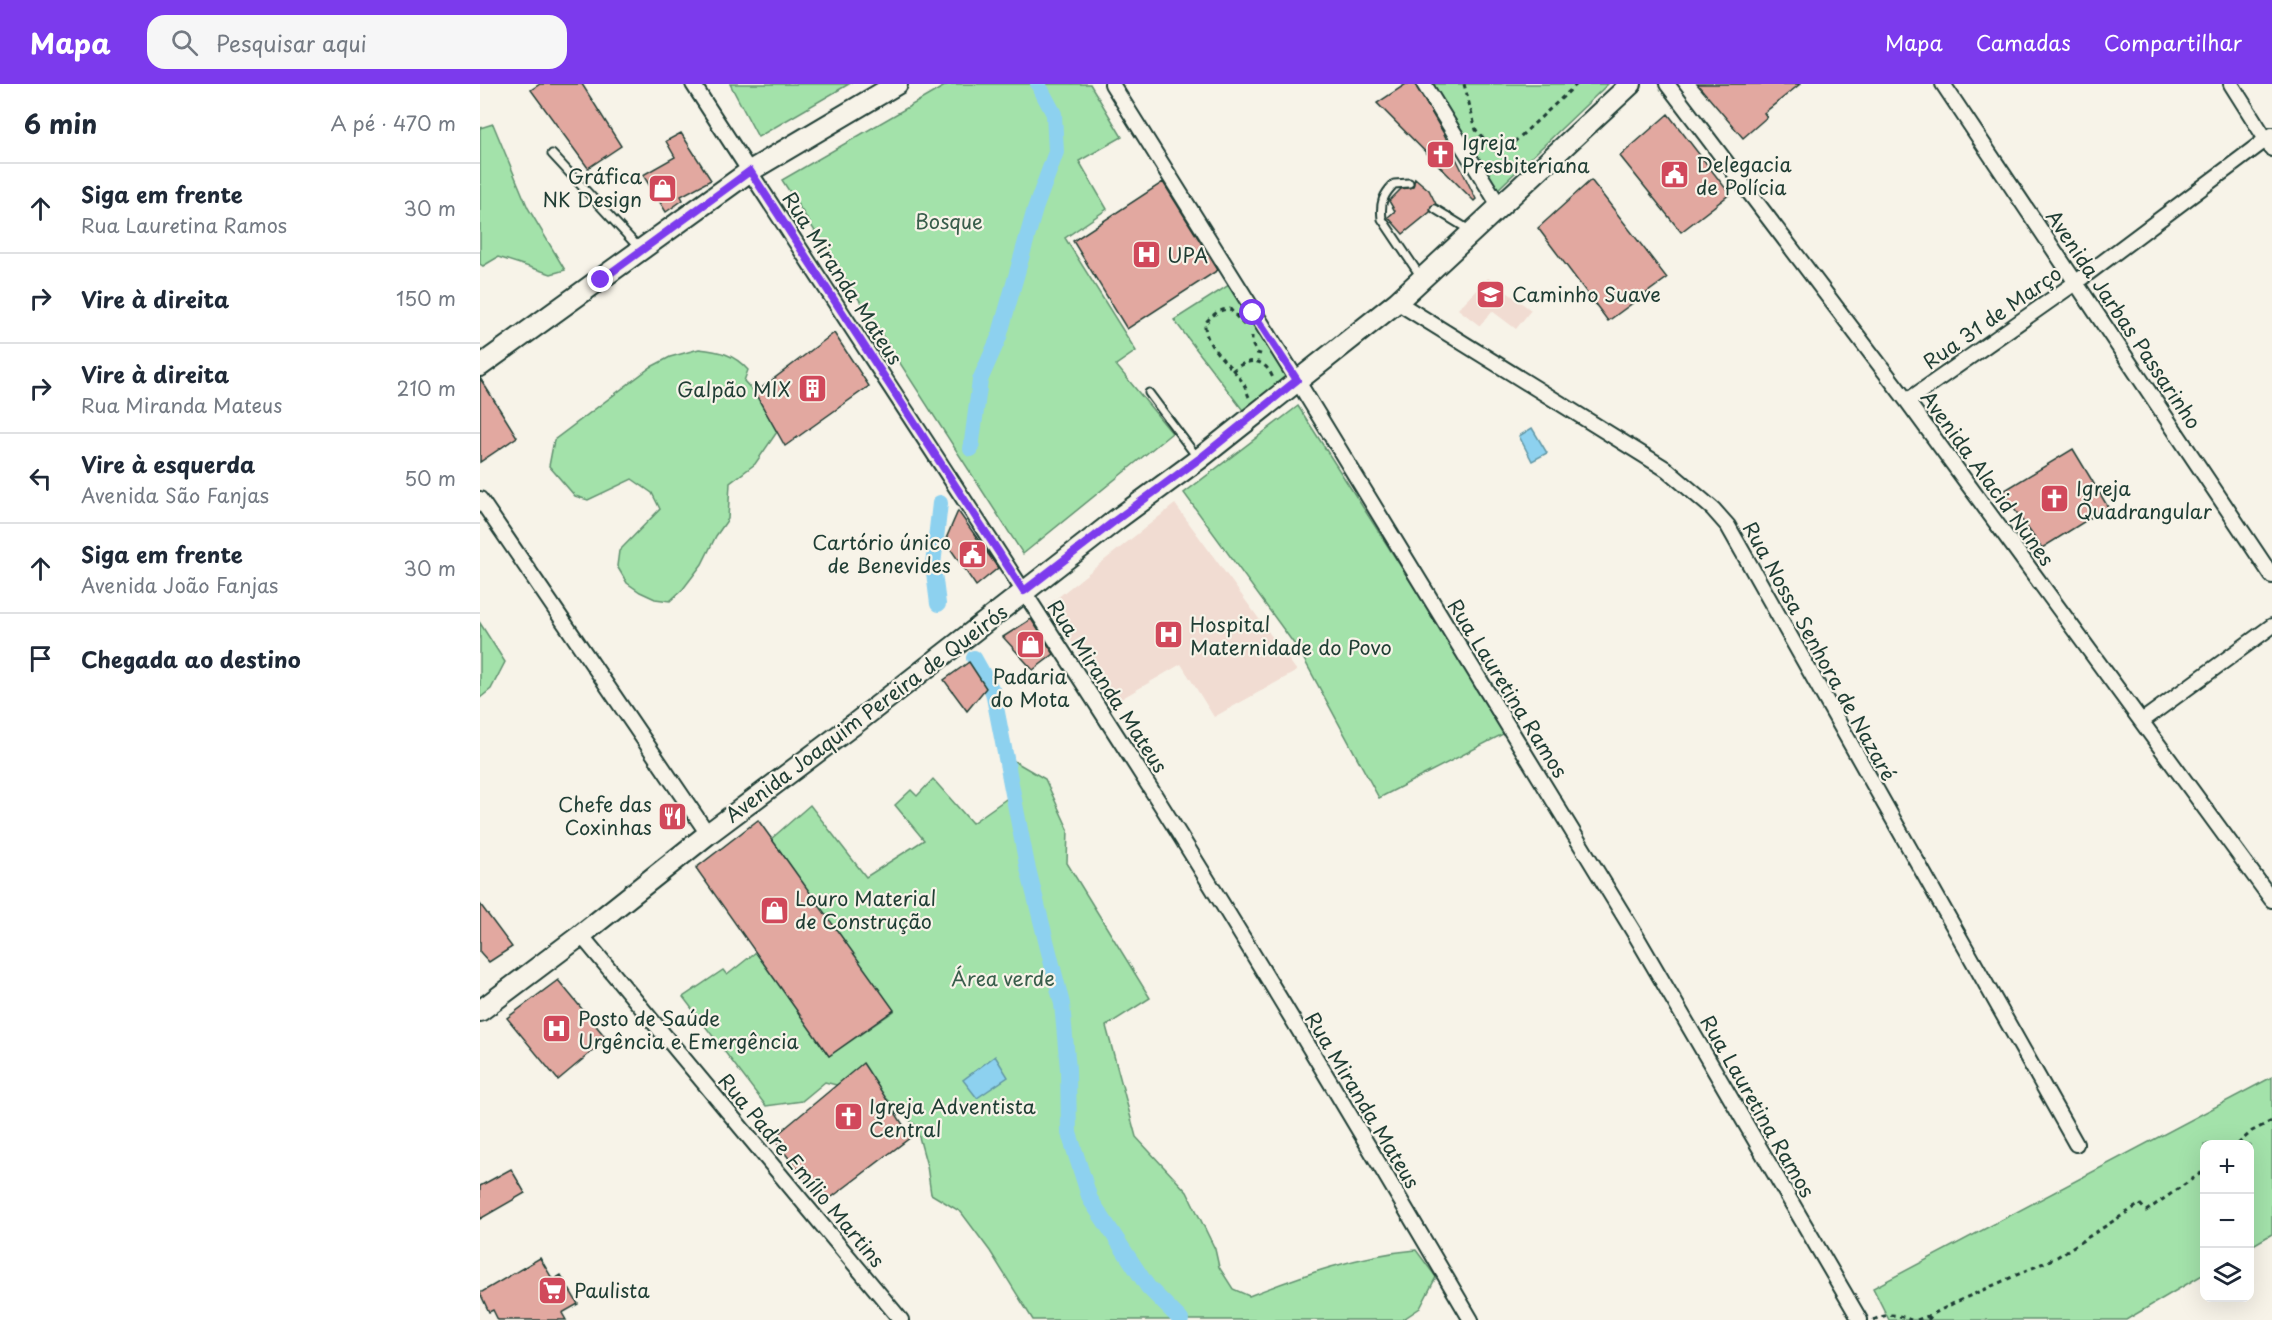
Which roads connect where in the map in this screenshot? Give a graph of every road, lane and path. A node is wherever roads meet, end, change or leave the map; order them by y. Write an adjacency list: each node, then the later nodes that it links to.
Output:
1 (693, 84): 13 (street, Rua Miranda Mateus)
2 (897, 84): 13 (main road)
3 (1112, 84): 22 (street, Rua Lauretina Ramos)
4 (1424, 84): 15 (street)
5 (1464, 84): 6 (path)
6 (1577, 84)
7 (1631, 84): 15 (main road, Avenida Joaquim Pereira de Queirós)
8 (1667, 84): 27 (street, Avenida Alacid Nunes)
9 (1943, 84): 20 (street, Avenida Jarbas Passarinho)
10 (2231, 84): 11 (street)
11 (2270, 141): 20 (street, Rua 31 de Março)
12 (552, 154): 18 (lane)
13 (750, 171): 18 (main road); 32 (street, Rua Miranda Mateus)
14 (1409, 183): 19 (lane)
15 (1500, 207): 17 (main road, Avenida Joaquim Pereira de Queirós)
16 (1435, 208): 17 (lane)
17 (1473, 232): 19 (main road, Avenida Joaquim Pereira de Queirós)
18 (641, 251): 23 (main road)
19 (1423, 279): 21 (main road, Avenida Joaquim Pereira de Queirós)
20 (2075, 283): 27 (street, Rua 31 de Março); 31 (street, Avenida Jarbas Passarinho)
21 (1397, 302): 25 (main road, Avenida Joaquim Pereira de Queirós); 41 (street, Rua Nossa Senhora de Nazaré)
22 (1253, 313): 24 (path); 25 (street, Rua Lauretina Ramos)
23 (480, 366)
24 (1232, 371): 25 (path); 28 (path)
25 (1290, 385): 28 (main road, Avenida Joaquim Pereira de Queirós); 46 (street, Rua Lauretina Ramos)
26 (1149, 393): 29 (lane)
27 (1907, 401): 34 (street, Avenida Alacid Nunes)
28 (1256, 412): 29 (main road, Avenida Joaquim Pereira de Queirós)
29 (1199, 459): 32 (main road, Avenida Joaquim Pereira de Queirós)
30 (480, 499): 35 (street)
31 (2272, 576)
32 (1024, 591): 35 (main road, Avenida Joaquim Pereira de Queirós); 45 (street, Rua Miranda Mateus)
33 (2272, 626): 34 (street)
34 (2142, 721): 36 (street, Avenida Alacid Nunes)
35 (708, 834): 37 (main road, Avenida Joaquim Pereira de Queirós)
36 (2272, 900)
37 (581, 935): 38 (main road, Avenida Joaquim Pereira de Queirós); 44 (street, Rua Padre Emílio Martins)
38 (480, 1011)
39 (2272, 1120): 40 (path)
40 (2242, 1140)
41 (2076, 1144)
42 (2200, 1174): 43 (path)
43 (1933, 1314): 49 (path); 50 (path)
44 (902, 1320)
45 (1471, 1320)
46 (1860, 1320)
47 (1873, 1320): 48 (path)
48 (1911, 1320)
49 (1917, 1320)
50 (1928, 1320)

